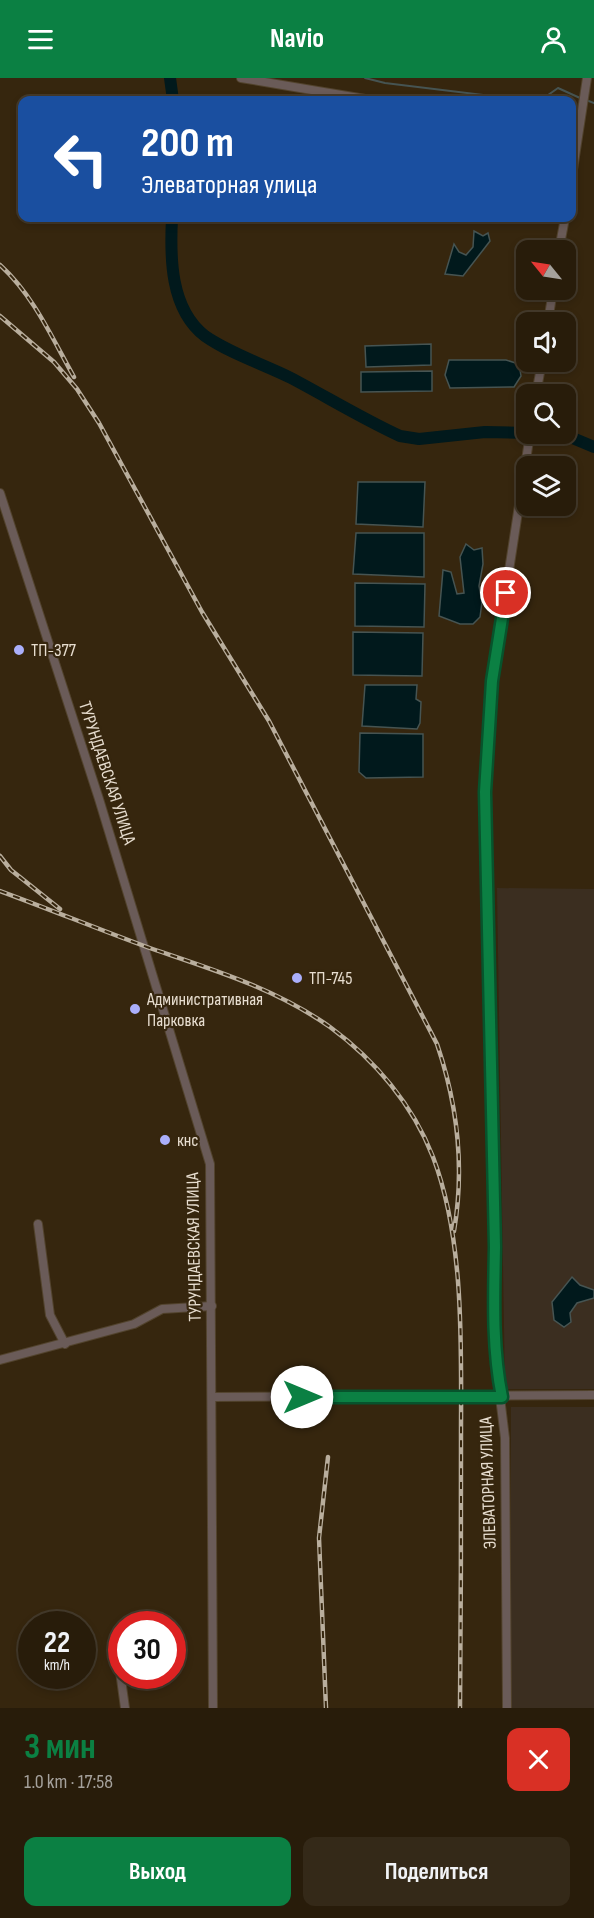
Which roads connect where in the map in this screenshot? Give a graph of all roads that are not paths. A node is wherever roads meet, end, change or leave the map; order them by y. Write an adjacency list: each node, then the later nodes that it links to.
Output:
1 (240, 78): 3 (street)
2 (587, 78): 4 (street)
3 (347, 96)
4 (576, 132)
5 (564, 222): 6 (street)
6 (562, 240)
7 (529, 444): 15 (street, ЭЛЕВАТОРНАЯ УЛИЦА)
8 (0, 493): 10 (street, ТУРУНДАЕВСКАЯ УЛИЦА)
9 (38, 1224): 11 (street)
10 (212, 1306): 11 (street); 14 (street, ТУРУНДАЕВСКАЯ УЛИЦА)
11 (65, 1344): 12 (street)
12 (0, 1360)
13 (594, 1395): 15 (street)
14 (213, 1397): 15 (street); 18 (street, ТУРУНДАЕВСКАЯ УЛИЦА)
15 (502, 1397): 19 (street, ЭЛЕВАТОРНАЯ УЛИЦА)
16 (122, 1689): 17 (street)
17 (125, 1708)
18 (213, 1708)
19 (507, 1708)

